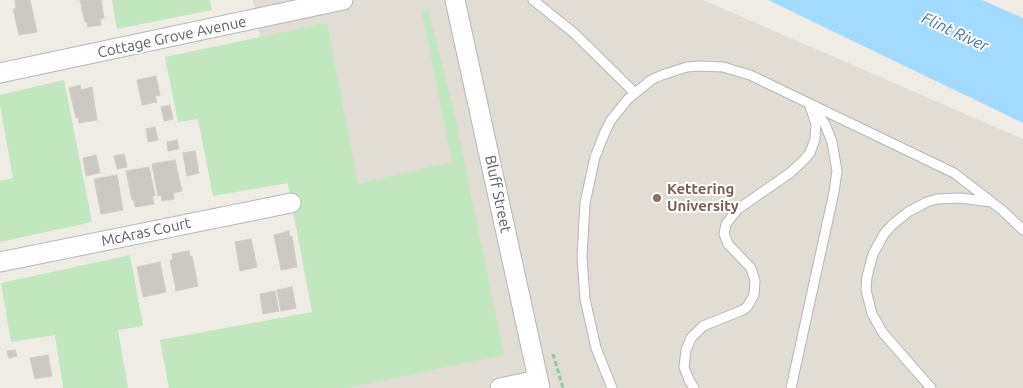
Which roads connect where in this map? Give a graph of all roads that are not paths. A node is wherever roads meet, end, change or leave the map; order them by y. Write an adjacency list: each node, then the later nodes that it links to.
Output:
1 (344, 0): 4 (street, Cottage Grove Avenue)
2 (455, 0): 11 (street, Bluff Street)
3 (533, 0): 5 (lane)
4 (0, 73)
5 (635, 93): 6 (lane); 13 (lane)
6 (809, 103): 8 (lane); 14 (lane); 15 (lane)
7 (291, 203): 10 (street, McAras Court)
8 (994, 203): 9 (lane); 16 (lane)
9 (1023, 230)
10 (0, 262)
11 (539, 384): 12 (street)
12 (500, 388)
13 (612, 388)
14 (694, 388)
15 (791, 388)
16 (932, 388)

